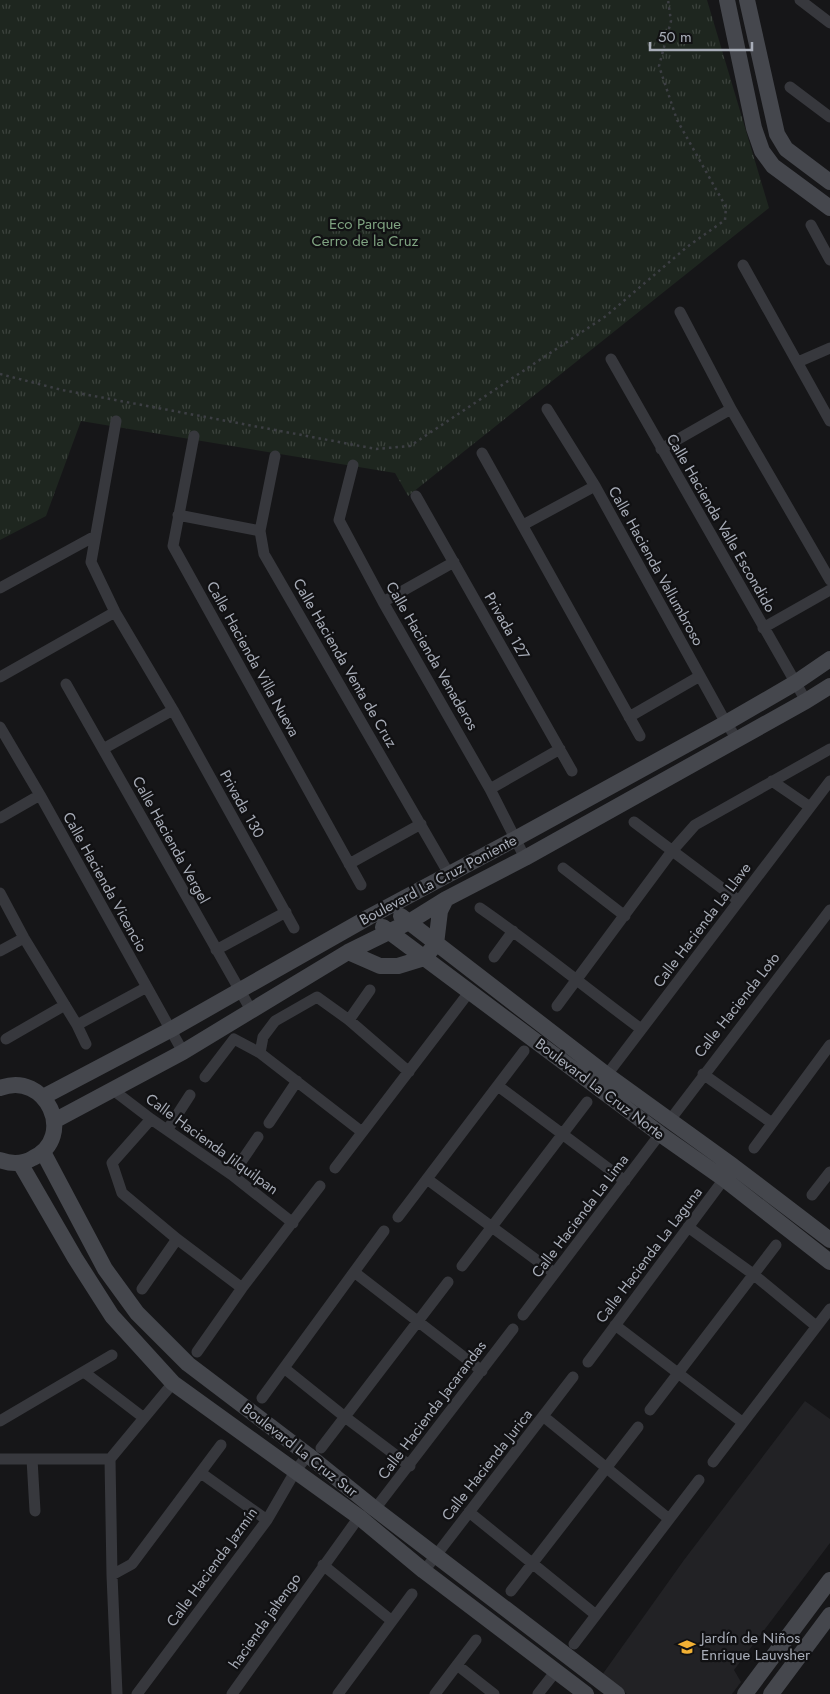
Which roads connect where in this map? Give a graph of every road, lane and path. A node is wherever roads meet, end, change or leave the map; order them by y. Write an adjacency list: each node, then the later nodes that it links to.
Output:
1 (668, 0): 17 (path)
2 (727, 0): 9 (street)
3 (746, 0): 8 (street)
4 (800, 0): 5 (street)
5 (830, 22)
6 (790, 87): 7 (street)
7 (830, 117)
8 (830, 182)
9 (830, 208)
10 (811, 225): 11 (street)
11 (830, 260)
12 (743, 265): 16 (street)
13 (680, 312): 19 (street)
14 (830, 348): 16 (street)
15 (612, 359): 23 (street, Calle Hacienda Valle Escondido)
16 (798, 362): 21 (street)
17 (0, 374)
18 (547, 409): 27 (street, Calle Hacienda Vallumbroso)
19 (731, 409): 23 (street); 34 (street)
20 (116, 421): 32 (street)
21 (830, 421)
22 (194, 436): 29 (street, Calle Hacienda Villa Nueva)
23 (661, 449): 39 (street, Calle Hacienda Valle Escondido)
24 (482, 453): 30 (street)
25 (275, 456): 31 (street, Calle Hacienda Venta de Cruz)
26 (353, 465): 37 (street, Calle Hacienda Venaderos)
27 (595, 486): 30 (street); 41 (street, Calle Hacienda Vallumbroso)
28 (416, 496): 33 (street, Privada 127)
29 (178, 515): 31 (street); 68 (street, Calle Hacienda Villa Nueva)
30 (522, 525): 48 (street)
31 (260, 531): 64 (street, Calle Hacienda Venta de Cruz)
32 (95, 536): 35 (street); 38 (street)
33 (454, 562): 37 (street); 54 (street, Privada 127)
34 (830, 580)
35 (0, 588)
36 (830, 590): 39 (street)
37 (383, 602): 59 (street, Calle Hacienda Venaderos)
38 (115, 612): 42 (street); 47 (street)
39 (763, 628): 43 (street, Calle Hacienda Valle Escondido)
40 (830, 659): 43 (street, Boulevard La Cruz Poniente)
41 (700, 676): 48 (street); 49 (street, Calle Hacienda Vallumbroso)
42 (0, 677)
43 (795, 683): 46 (street, Calle Hacienda Valle Escondido); 49 (street, Boulevard La Cruz Poniente)
44 (66, 684): 53 (street, Calle Hacienda Vergel)
45 (830, 686): 46 (street, Boulevard La Cruz Poniente)
46 (806, 701): 52 (street, Boulevard La Cruz Poniente)
47 (173, 710): 53 (street); 78 (street, Privada 130)
48 (629, 717): 51 (street)
49 (726, 723): 52 (street, Calle Hacienda Vallumbroso); 65 (street, Boulevard La Cruz Poniente)
50 (0, 727): 60 (street, Calle Hacienda Vicencio)
51 (640, 736)
52 (737, 740): 67 (street, Boulevard La Cruz Poniente)
53 (103, 749): 87 (street, Calle Hacienda Vergel)
54 (560, 749): 56 (street, Privada 127); 59 (street)
55 (830, 749): 57 (street)
56 (572, 771)
57 (772, 781): 61 (street); 66 (street)
58 (830, 781): 61 (street, Calle Hacienda La Llave)
59 (490, 789): 65 (street, Calle Hacienda Venaderos)
60 (40, 795): 62 (street); 93 (street, Calle Hacienda Vicencio)
61 (810, 807): 74 (street, Calle Hacienda La Llave)
62 (0, 818)
63 (634, 822): 66 (street)
64 (421, 824): 68 (street); 70 (street, Calle Hacienda Venta de Cruz)
65 (515, 839): 67 (street, Calle Hacienda Venaderos); 70 (street, Boulevard La Cruz Poniente)
66 (672, 851): 74 (street); 79 (street)
67 (525, 858): 73 (street, Boulevard La Cruz Poniente)
68 (350, 864): 71 (street, Calle Hacienda Villa Nueva)
69 (562, 868): 79 (street)
70 (449, 874): 75 (street, Boulevard La Cruz Poniente)
71 (362, 885)
72 (0, 893): 85 (street)
73 (446, 899): 81 (street, Boulevard La Cruz Poniente); 86 (street)
74 (739, 901): 102 (street, Calle Hacienda La Llave)
75 (388, 907): 80 (street, Boulevard La Cruz Poniente); 81 (street, Boulevard La Cruz Norte)
76 (480, 908): 83 (street)
77 (830, 910): 111 (street, Calle Hacienda Loto)
78 (286, 912): 82 (street, Privada 130); 87 (street)
79 (625, 916): 92 (street)
80 (369, 917): 84 (street, Boulevard La Cruz Norte); 94 (street, Boulevard La Cruz Poniente)
81 (409, 922): 84 (street, Boulevard La Cruz Poniente); 86 (street, Boulevard La Cruz Norte)
82 (294, 928)
83 (514, 931): 90 (street); 92 (street)
84 (390, 932): 89 (street, Boulevard La Cruz Poniente); 91 (street, Boulevard La Cruz Norte)
85 (24, 938): 88 (street); 97 (street)
86 (436, 944): 91 (street); 113 (street, Boulevard La Cruz Norte)
87 (216, 950): 94 (street, Calle Hacienda Vergel)
88 (0, 951)
89 (348, 952): 91 (street); 99 (street, Boulevard La Cruz Poniente)
90 (494, 957)
91 (424, 958): 96 (street, Boulevard La Cruz Norte)
92 (576, 981): 98 (street); 102 (street)
93 (147, 987): 101 (street); 103 (street, Calle Hacienda Vicencio)
94 (240, 989): 99 (street, Calle Hacienda Vergel); 103 (street, Boulevard La Cruz Poniente)
95 (370, 990): 100 (street)
96 (470, 991): 110 (street); 113 (street, Boulevard La Cruz Norte)
97 (65, 1005): 101 (street); 104 (street)
98 (558, 1006)
99 (251, 1010): 107 (street, Boulevard La Cruz Poniente)
100 (348, 1020): 109 (street); 110 (street)
101 (77, 1025): 105 (street)
102 (642, 1029): 113 (street, Calle Hacienda La Llave)
103 (170, 1030): 107 (street, Calle Hacienda Vicencio); 119 (street, Boulevard La Cruz Poniente)
104 (6, 1039)
105 (86, 1044)
106 (830, 1045): 125 (street)
107 (184, 1052): 117 (street, Boulevard La Cruz Poniente)
108 (524, 1052): 116 (street)
109 (260, 1053): 112 (street); 114 (street)
110 (409, 1072): 127 (street)
111 (703, 1074): 122 (street, Calle Hacienda Loto); 125 (street)
112 (205, 1077)
113 (602, 1081): 122 (street, Boulevard La Cruz Norte); 128 (street, Boulevard La Cruz Norte)
114 (297, 1082): 124 (street); 127 (street)
115 (2, 1084): 119 (street)
116 (498, 1086): 129 (street); 139 (street)
117 (114, 1090): 121 (street, Calle Hacienda Jilquilpan); 123 (street, Boulevard La Cruz Poniente)
118 (190, 1095): 126 (street)
119 (43, 1097): 123 (street)
120 (587, 1102): 129 (street)
121 (151, 1119): 126 (street, Calle Hacienda Jilquilpan); 148 (street)
122 (670, 1120): 136 (street, Boulevard La Cruz Norte)
123 (54, 1121): 132 (street)
124 (269, 1123)
125 (772, 1123): 131 (street)
126 (168, 1129): 138 (street, Calle Hacienda Jilquilpan)
127 (362, 1132): 135 (street)
128 (660, 1134): 136 (street, Boulevard La Cruz Norte); 140 (street, Calle Hacienda La Lima)
129 (562, 1135): 140 (street); 145 (street)
130 (258, 1137): 138 (street)
131 (754, 1148)
132 (43, 1152): 134 (street); 183 (street, Boulevard La Cruz Sur)
133 (0, 1160): 134 (street)
134 (20, 1163): 173 (street, Boulevard La Cruz Sur)
135 (335, 1168)
136 (729, 1172): 146 (street, Calle Hacienda La Laguna); 149 (street, Boulevard La Cruz Norte); 151 (street, Boulevard La Cruz Norte)
137 (830, 1172): 142 (street)
138 (232, 1175): 144 (street, Calle Hacienda Jilquilpan)
139 (427, 1179): 143 (street); 145 (street)
140 (625, 1181): 154 (street, Calle Hacienda La Lima)
141 (320, 1186): 144 (street)
142 (812, 1195)
143 (398, 1217)
144 (293, 1222): 157 (street)
145 (491, 1227): 152 (street); 154 (street)
146 (688, 1227): 155 (street); 162 (street, Calle Hacienda La Laguna)
147 (384, 1230): 153 (street)
148 (177, 1239): 157 (street); 158 (street)
149 (830, 1240)
150 (776, 1245): 155 (street)
151 (830, 1262)
152 (462, 1266)
153 (354, 1272): 161 (street); 168 (street)
154 (554, 1273): 160 (street, Calle Hacienda La Lima)
155 (753, 1274): 163 (street); 171 (street)
156 (448, 1282): 161 (street, Calle Hacienda Jazmín)
157 (242, 1288): 165 (street)
158 (142, 1289)
159 (830, 1309): 163 (street)
160 (523, 1315)
161 (418, 1321): 169 (street); 178 (street, Calle Hacienda Jazmín)
162 (615, 1325): 167 (street, Calle Hacienda La Laguna); 171 (street)
163 (816, 1326): 180 (street)
164 (513, 1329): 169 (street, Calle Hacienda Jacarandas)
165 (197, 1352)
166 (112, 1355): 170 (street)
167 (588, 1362)
168 (284, 1368): 174 (street); 178 (street)
169 (482, 1371): 188 (street, Calle Hacienda Jacarandas)
170 (84, 1372): 177 (street); 179 (street)
171 (679, 1374): 175 (street); 180 (street)
172 (573, 1377): 176 (street, Calle Hacienda Jurica)
173 (173, 1383): 177 (street); 190 (street, Boulevard La Cruz Sur)
174 (262, 1398)
175 (650, 1410)
176 (543, 1416): 189 (street); 195 (street, Calle Hacienda Jurica)
177 (144, 1418): 185 (street)
178 (345, 1418): 183 (street, Calle Hacienda Jazmín); 188 (street)
179 (0, 1421)
180 (742, 1422): 187 (street)
181 (638, 1427): 189 (street)
182 (221, 1445): 191 (street)
183 (315, 1451): 190 (street, Calle Hacienda Jazmín); 193 (street, Boulevard La Cruz Sur)
184 (32, 1459): 185 (street); 186 (street); 194 (street)
185 (110, 1459): 203 (street)
186 (0, 1460)
187 (713, 1462)
188 (410, 1466): 193 (street, Calle Hacienda Jacarandas)
189 (606, 1467): 198 (street); 200 (street)
190 (296, 1470): 196 (street, Boulevard La Cruz Sur); 197 (street, Calle Hacienda Jazmín)
191 (201, 1473): 197 (street); 203 (street)
192 (699, 1480): 198 (street)
193 (375, 1509): 199 (street, Boulevard La Cruz Sur)
194 (35, 1512)
195 (470, 1512): 199 (street, Calle Hacienda Jurica); 200 (street)
196 (359, 1517): 201 (street, hacienda jaltengo); 202 (street, Boulevard La Cruz Sur)
197 (267, 1520): 216 (street, Calle Hacienda Jazmín)
198 (669, 1520): 208 (street)
199 (436, 1556): 202 (street, Calle Hacienda Jurica); 223 (street, Boulevard La Cruz Sur)
200 (533, 1563): 205 (street); 208 (street)
201 (323, 1565): 210 (street); 217 (street, hacienda jaltengo)
202 (424, 1571): 214 (street, Boulevard La Cruz Sur)
203 (112, 1576): 215 (street)
204 (830, 1580): 207 (street)
205 (512, 1591)
206 (412, 1594): 210 (street)
207 (810, 1606): 209 (street); 224 (street)
208 (596, 1615): 212 (street)
209 (829, 1618): 225 (street)
210 (392, 1621): 218 (street)
211 (476, 1640): 213 (street)
212 (574, 1644)
213 (457, 1665): 219 (street); 220 (street)
214 (556, 1670): 221 (street); 222 (street, Boulevard La Cruz Sur)
215 (117, 1694)
216 (137, 1694)
217 (232, 1694)
218 (338, 1694)
219 (435, 1694)
220 (494, 1694)
221 (538, 1694)
222 (586, 1694)
223 (617, 1694)
224 (745, 1694)
225 (770, 1694)

